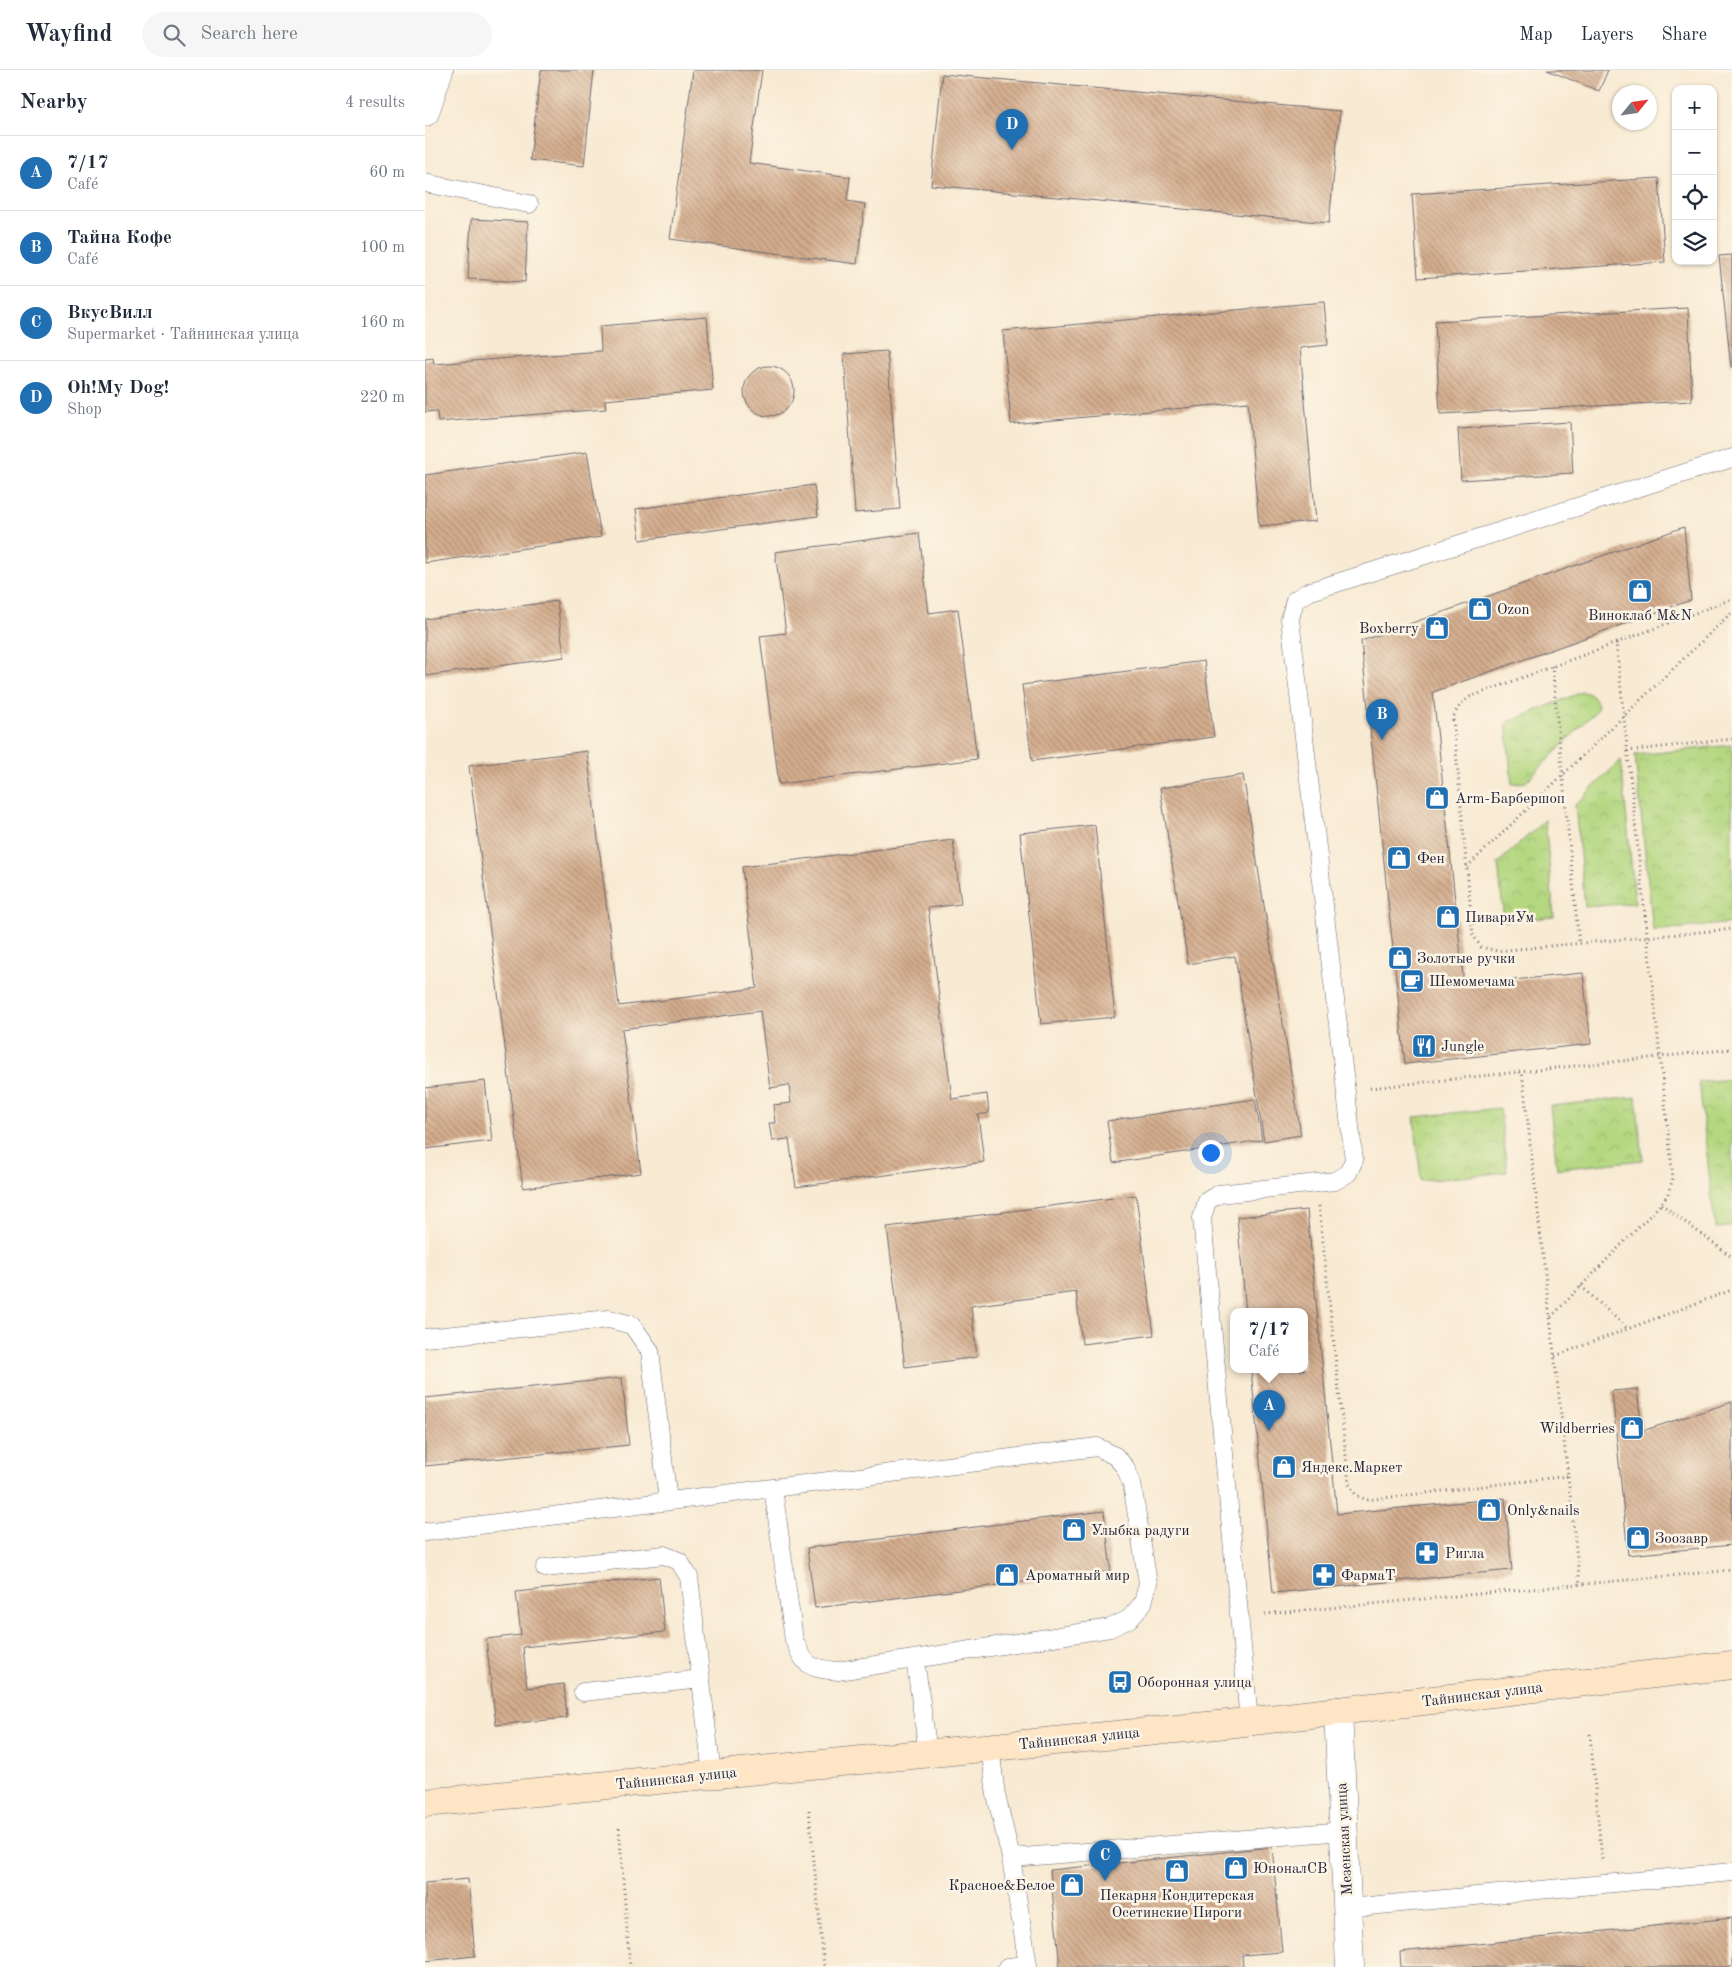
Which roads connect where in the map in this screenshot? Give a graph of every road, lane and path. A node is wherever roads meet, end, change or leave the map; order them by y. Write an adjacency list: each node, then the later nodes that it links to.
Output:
1 (439, 70): 2 (street)
2 (425, 112)
3 (425, 183): 4 (lane)
4 (529, 204)
5 (1732, 458): 21 (lane)
6 (1732, 599): 8 (path)
7 (1732, 612): 10 (path)
8 (1616, 643): 9 (path); 10 (path)
9 (1552, 666): 13 (path); 14 (path)
10 (1623, 716): 12 (path); 13 (path)
11 (1732, 739): 12 (path)
12 (1627, 751): 16 (path)
13 (1562, 775): 14 (path); 17 (path)
14 (1467, 867): 17 (path)
15 (1732, 929): 16 (path)
16 (1648, 937): 17 (path); 19 (path)
17 (1579, 944)
18 (1732, 1049): 19 (path)
19 (1661, 1056): 20 (path); 23 (path)
20 (1522, 1071): 21 (path); 27 (path)
21 (1346, 1091): 22 (lane)
22 (1317, 1183): 31 (path); 38 (lane)
23 (1661, 1204): 24 (path); 25 (path)
24 (1732, 1257)
25 (1581, 1286): 27 (path); 28 (path)
26 (1732, 1290): 28 (path)
27 (1550, 1317): 30 (path)
28 (1629, 1329): 30 (path)
29 (425, 1338): 33 (lane)
30 (1555, 1356): 31 (path)
31 (1568, 1476): 37 (path)
32 (773, 1488): 33 (lane); 39 (lane); 39 (lane)
33 (668, 1501): 34 (lane)
34 (425, 1532)
35 (545, 1568): 41 (lane)
36 (1732, 1570): 37 (path)
37 (1580, 1585): 38 (path)
38 (1239, 1617): 44 (lane)
39 (915, 1659): 47 (lane)
40 (1732, 1665): 43 (main road, Тайнинская улица)
41 (701, 1679): 42 (lane); 48 (lane)
42 (583, 1692)
43 (1338, 1711): 44 (main road, Тайнинская улица); 52 (street, Мезенская улица)
44 (1249, 1721): 46 (main road, Тайнинская улица)
45 (1590, 1734): 55 (path)
46 (990, 1747): 47 (main road, Тайнинская улица); 53 (lane)
47 (928, 1753): 48 (main road, Тайнинская улица)
48 (712, 1775): 49 (main road, Тайнинская улица)
49 (425, 1801)
50 (809, 1810): 59 (path)
51 (619, 1828): 58 (path)
52 (1344, 1831): 53 (lane); 56 (street, Мезенская улица)
53 (1011, 1858): 57 (lane)
54 (1732, 1872): 55 (lane)
55 (1605, 1884): 56 (lane)
56 (1347, 1908): 61 (street, Мезенская улица)
57 (1028, 1966): 60 (lane)
58 (630, 1967)
59 (824, 1967)
60 (1007, 1967)
61 (1350, 1967)

